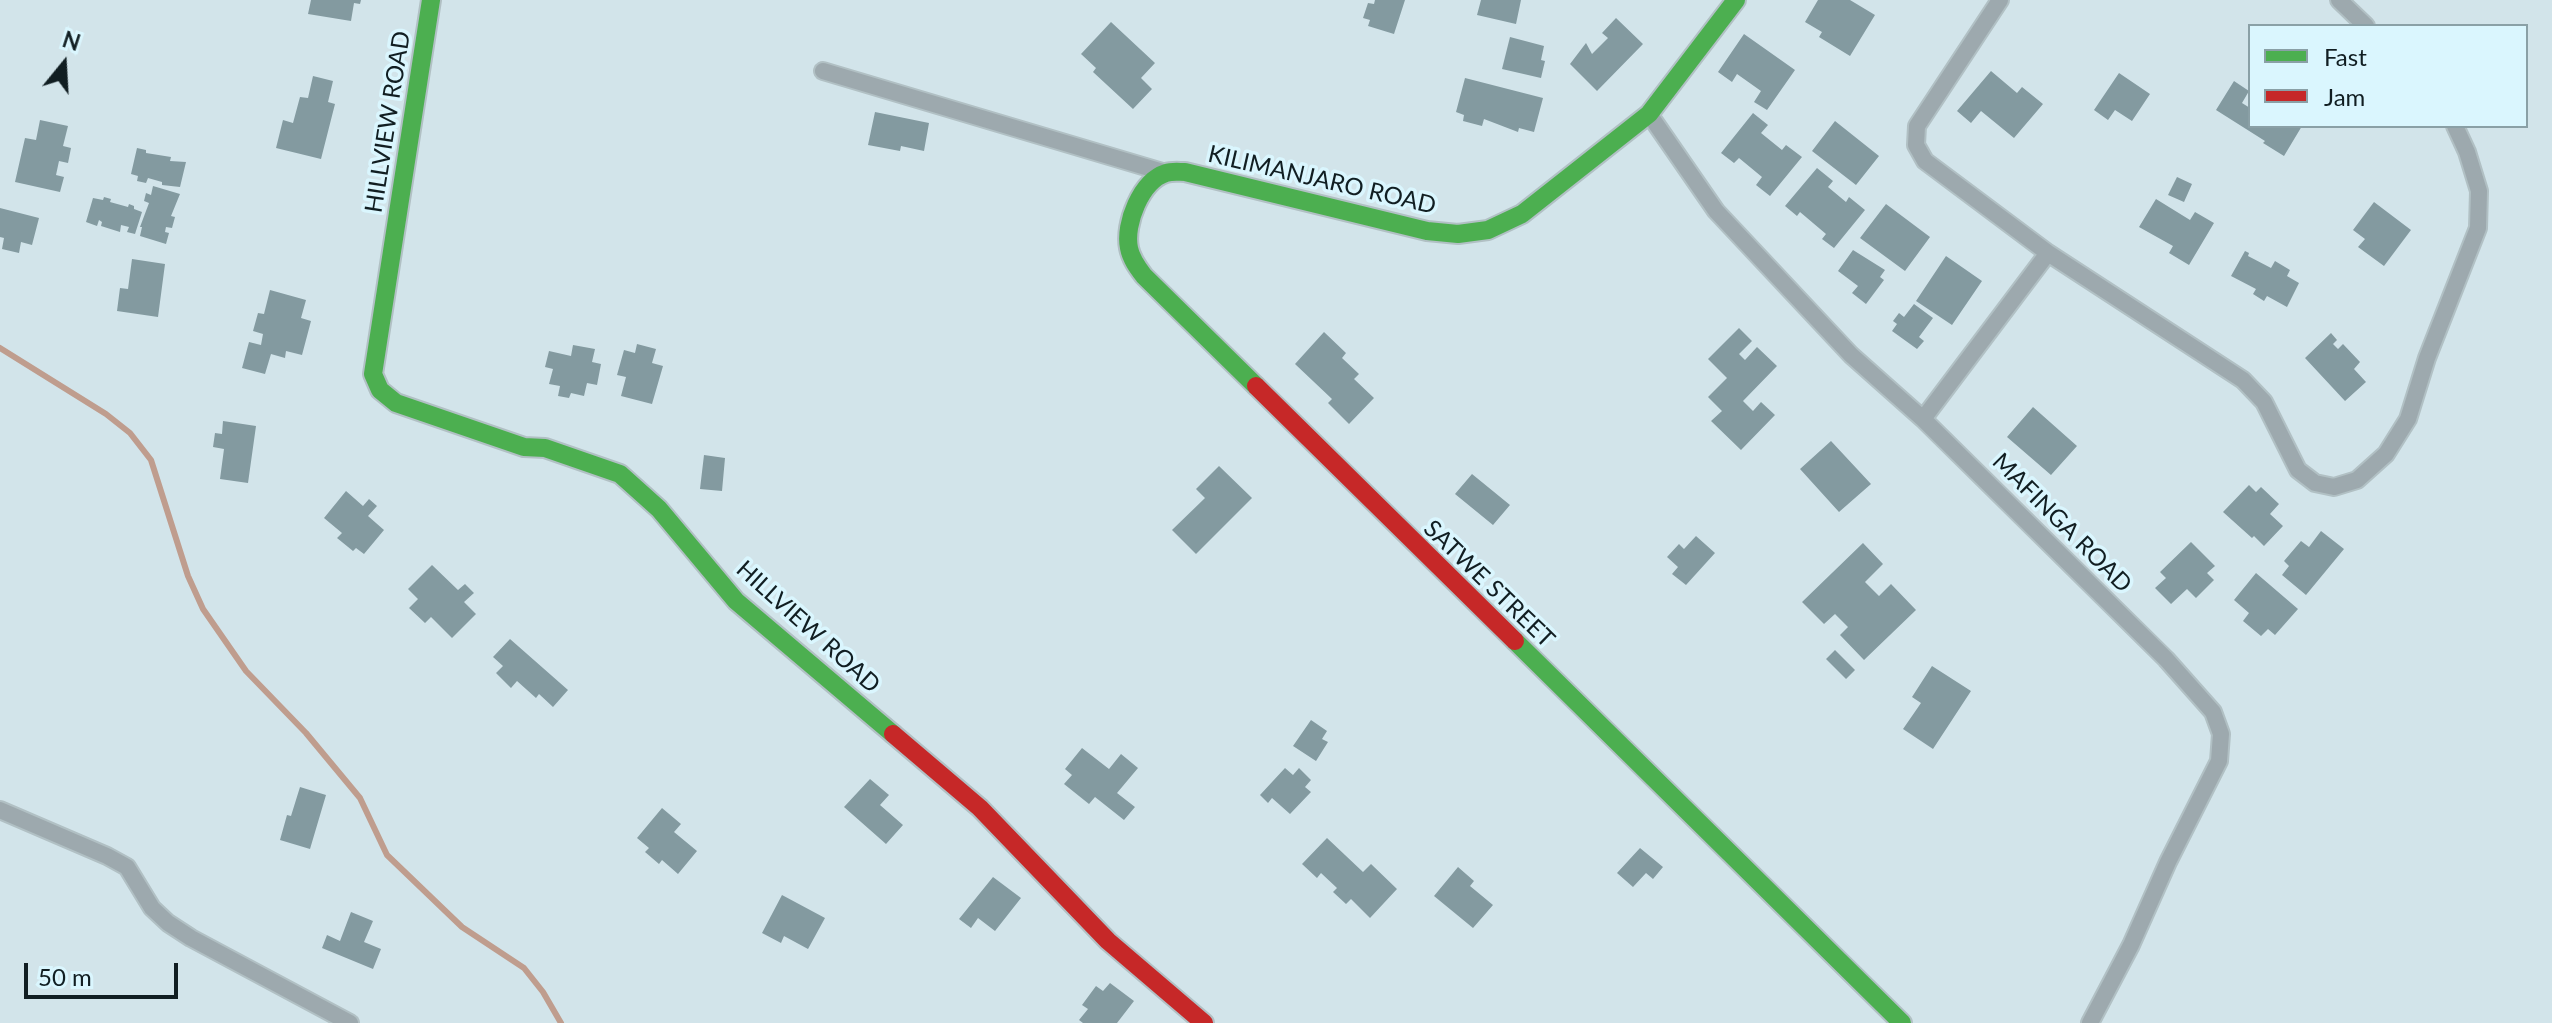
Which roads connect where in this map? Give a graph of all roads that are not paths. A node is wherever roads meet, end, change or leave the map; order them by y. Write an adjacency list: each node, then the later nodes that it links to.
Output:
1 (431, 0): 14 (street, HILLVIEW ROAD)
2 (2000, 0): 10 (street)
3 (2339, 0): 5 (street)
4 (1733, 1): 7 (street, KILIMANJARO ROAD)
5 (2364, 24)
6 (823, 71): 9 (street)
7 (1649, 114): 9 (street, KILIMANJARO ROAD); 11 (street, MAFINGA ROAD)
8 (2456, 128): 10 (street)
9 (1166, 173): 15 (street, SATWE STREET)
10 (2048, 253): 11 (street)
11 (1923, 419): 16 (street, MAFINGA ROAD)
12 (0, 810): 13 (street)
13 (350, 1023)
14 (1204, 1023)
15 (1902, 1023)
16 (2090, 1023)

